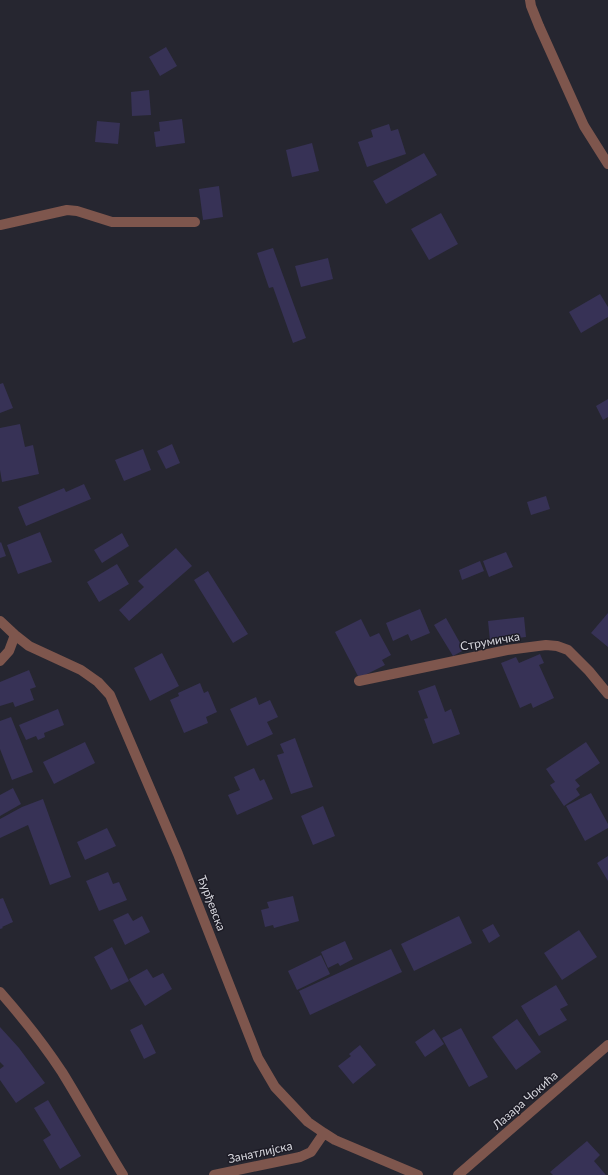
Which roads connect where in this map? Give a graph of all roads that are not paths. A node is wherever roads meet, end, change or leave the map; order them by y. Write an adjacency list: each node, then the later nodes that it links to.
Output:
1 (530, 0): 2 (street)
2 (608, 164)
3 (195, 222): 4 (street)
4 (0, 225)
5 (0, 621): 6 (street, Ђурђевска)
6 (15, 635): 7 (street); 12 (street, Ђурђевска)
7 (0, 662)
8 (359, 681): 9 (street, Струмичка)
9 (608, 694)
10 (0, 992): 13 (street)
11 (608, 1045): 16 (street, Лазара Чокића)
12 (324, 1133): 14 (street, Занатлијска); 15 (street, Ђурђевска)
13 (122, 1175)
14 (214, 1175)
15 (418, 1175)
16 (458, 1175)

